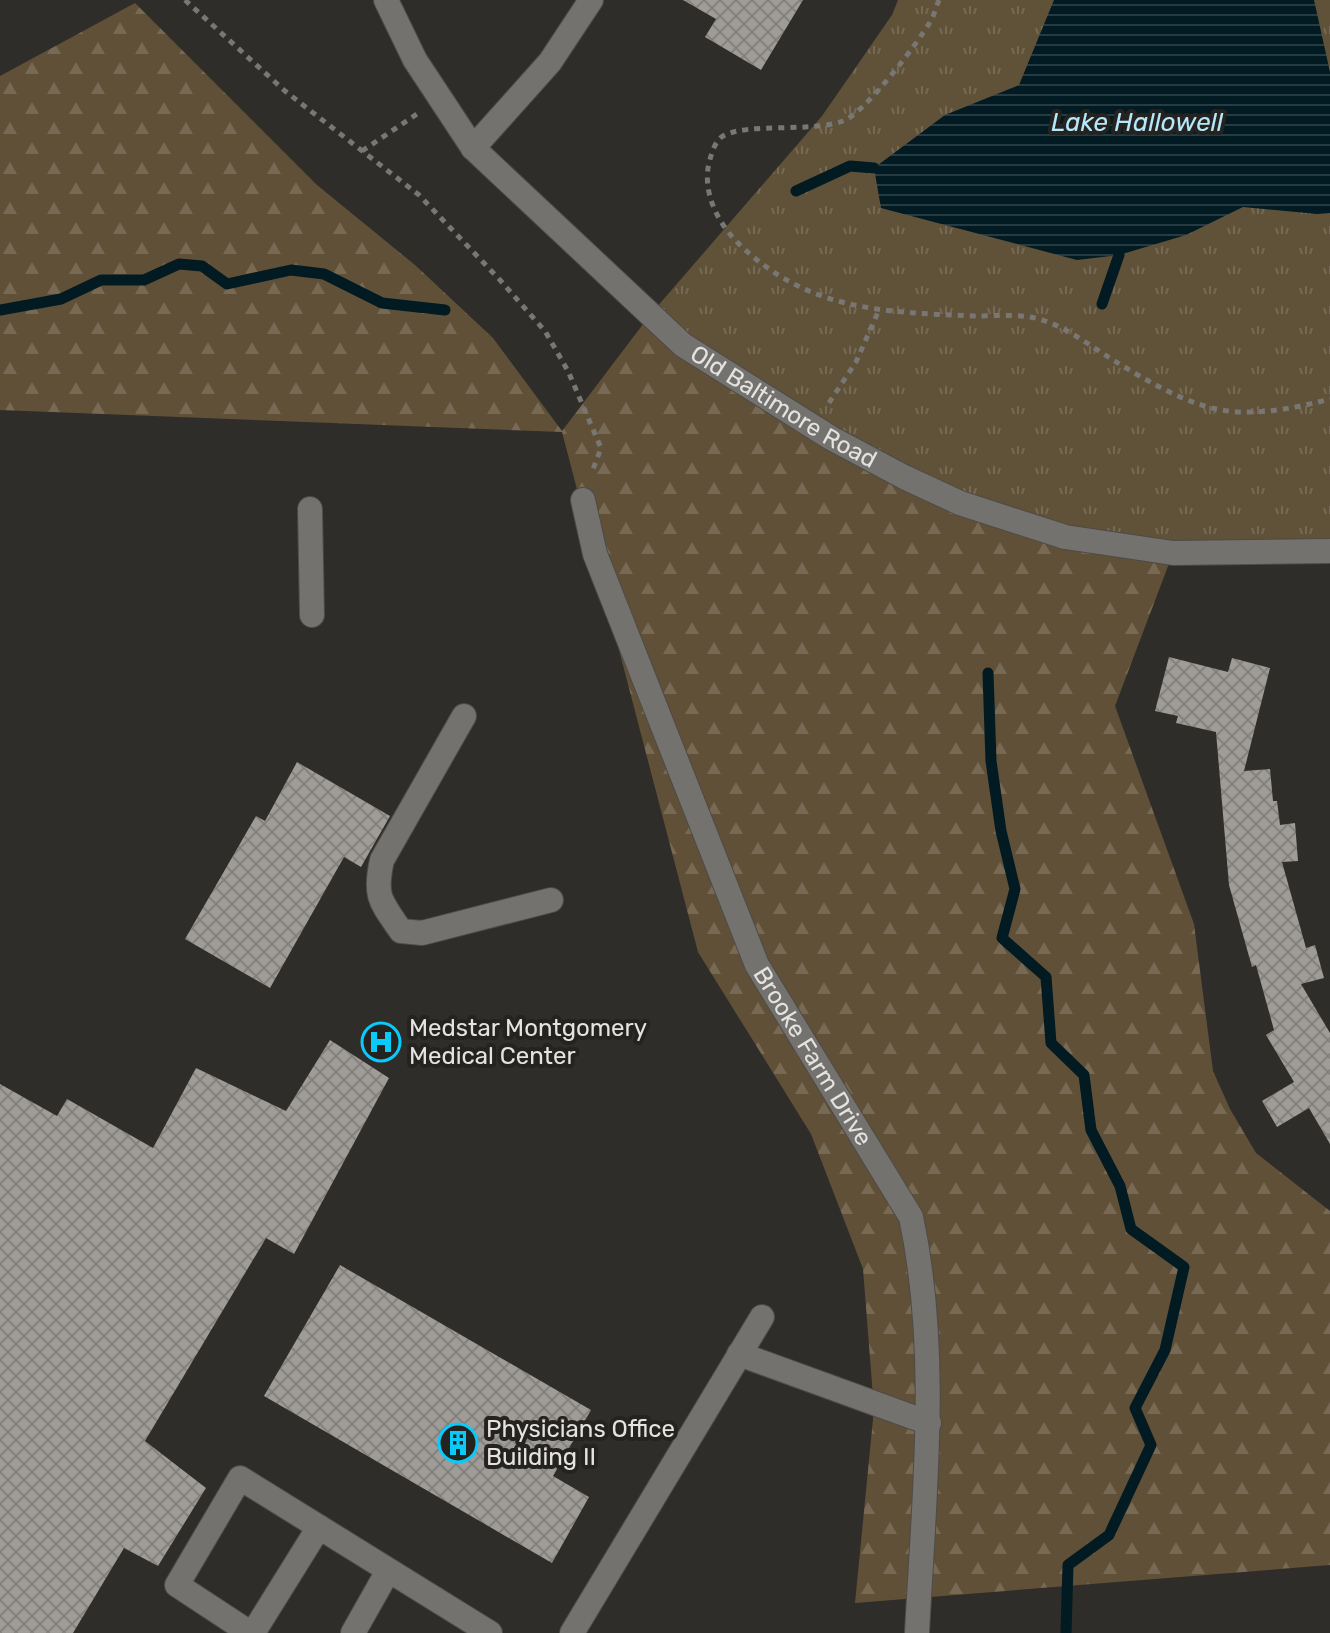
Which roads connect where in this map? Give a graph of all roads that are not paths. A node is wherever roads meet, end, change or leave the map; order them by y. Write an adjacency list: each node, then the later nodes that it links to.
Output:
1 (386, 0): 3 (street, Old Baltimore Road)
2 (591, 0): 3 (street)
3 (473, 148): 6 (street, Old Baltimore Road)
4 (583, 500): 12 (street, Brooke Farm Drive)
5 (310, 509): 7 (street)
6 (1330, 551)
7 (312, 615)
8 (464, 716): 9 (street)
9 (551, 900)
10 (762, 1317): 11 (street)
11 (739, 1354): 12 (street); 18 (street)
12 (929, 1423): 19 (street, Brooke Farm Drive)
13 (319, 1527): 14 (street); 16 (street); 16 (street)
14 (388, 1571): 15 (street); 17 (street)
15 (478, 1630)
16 (252, 1633)
17 (353, 1633)
18 (572, 1633)
19 (917, 1633)

